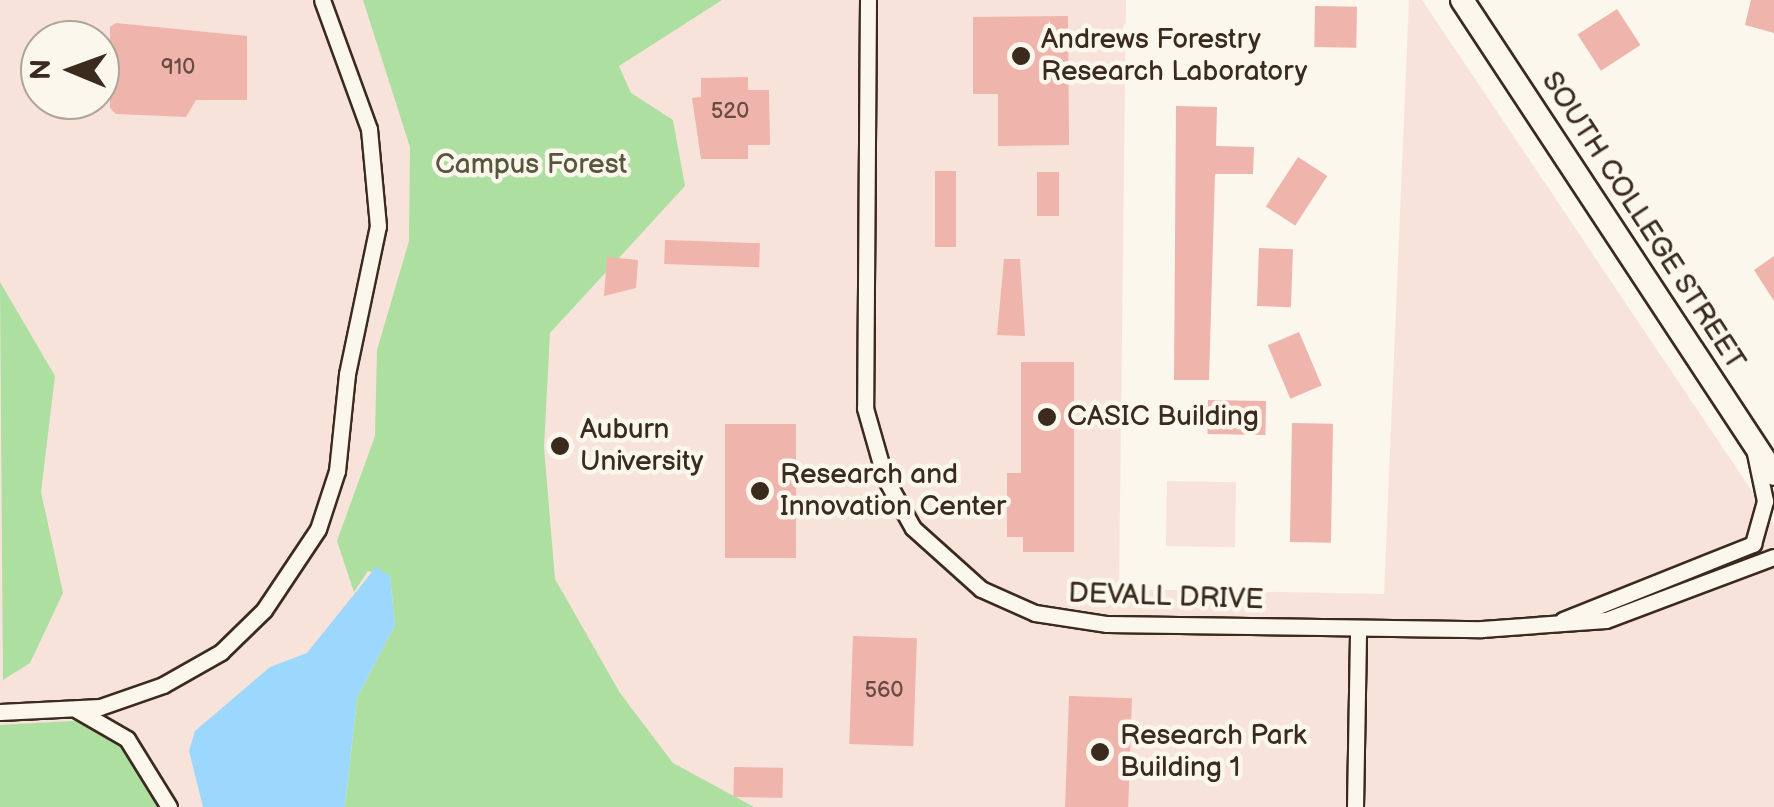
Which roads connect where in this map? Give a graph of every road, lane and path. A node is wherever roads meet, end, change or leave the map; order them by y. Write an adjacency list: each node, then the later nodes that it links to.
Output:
1 (322, 0): 11 (street)
2 (868, 0): 10 (street, DEVALL DRIVE)
3 (1462, 0): 4 (main road, SOUTH COLLEGE STREET)
4 (1754, 444): 5 (main road, SOUTH COLLEGE STREET); 7 (street)
5 (1774, 474)
6 (1774, 532): 7 (street)
7 (1753, 544): 9 (street)
8 (1774, 557): 9 (street, DEVALL DRIVE)
9 (1564, 620): 10 (street, DEVALL DRIVE)
10 (1358, 628): 14 (street)
11 (77, 710): 12 (street); 13 (street)
12 (0, 712)
13 (169, 807)
14 (1355, 807)

